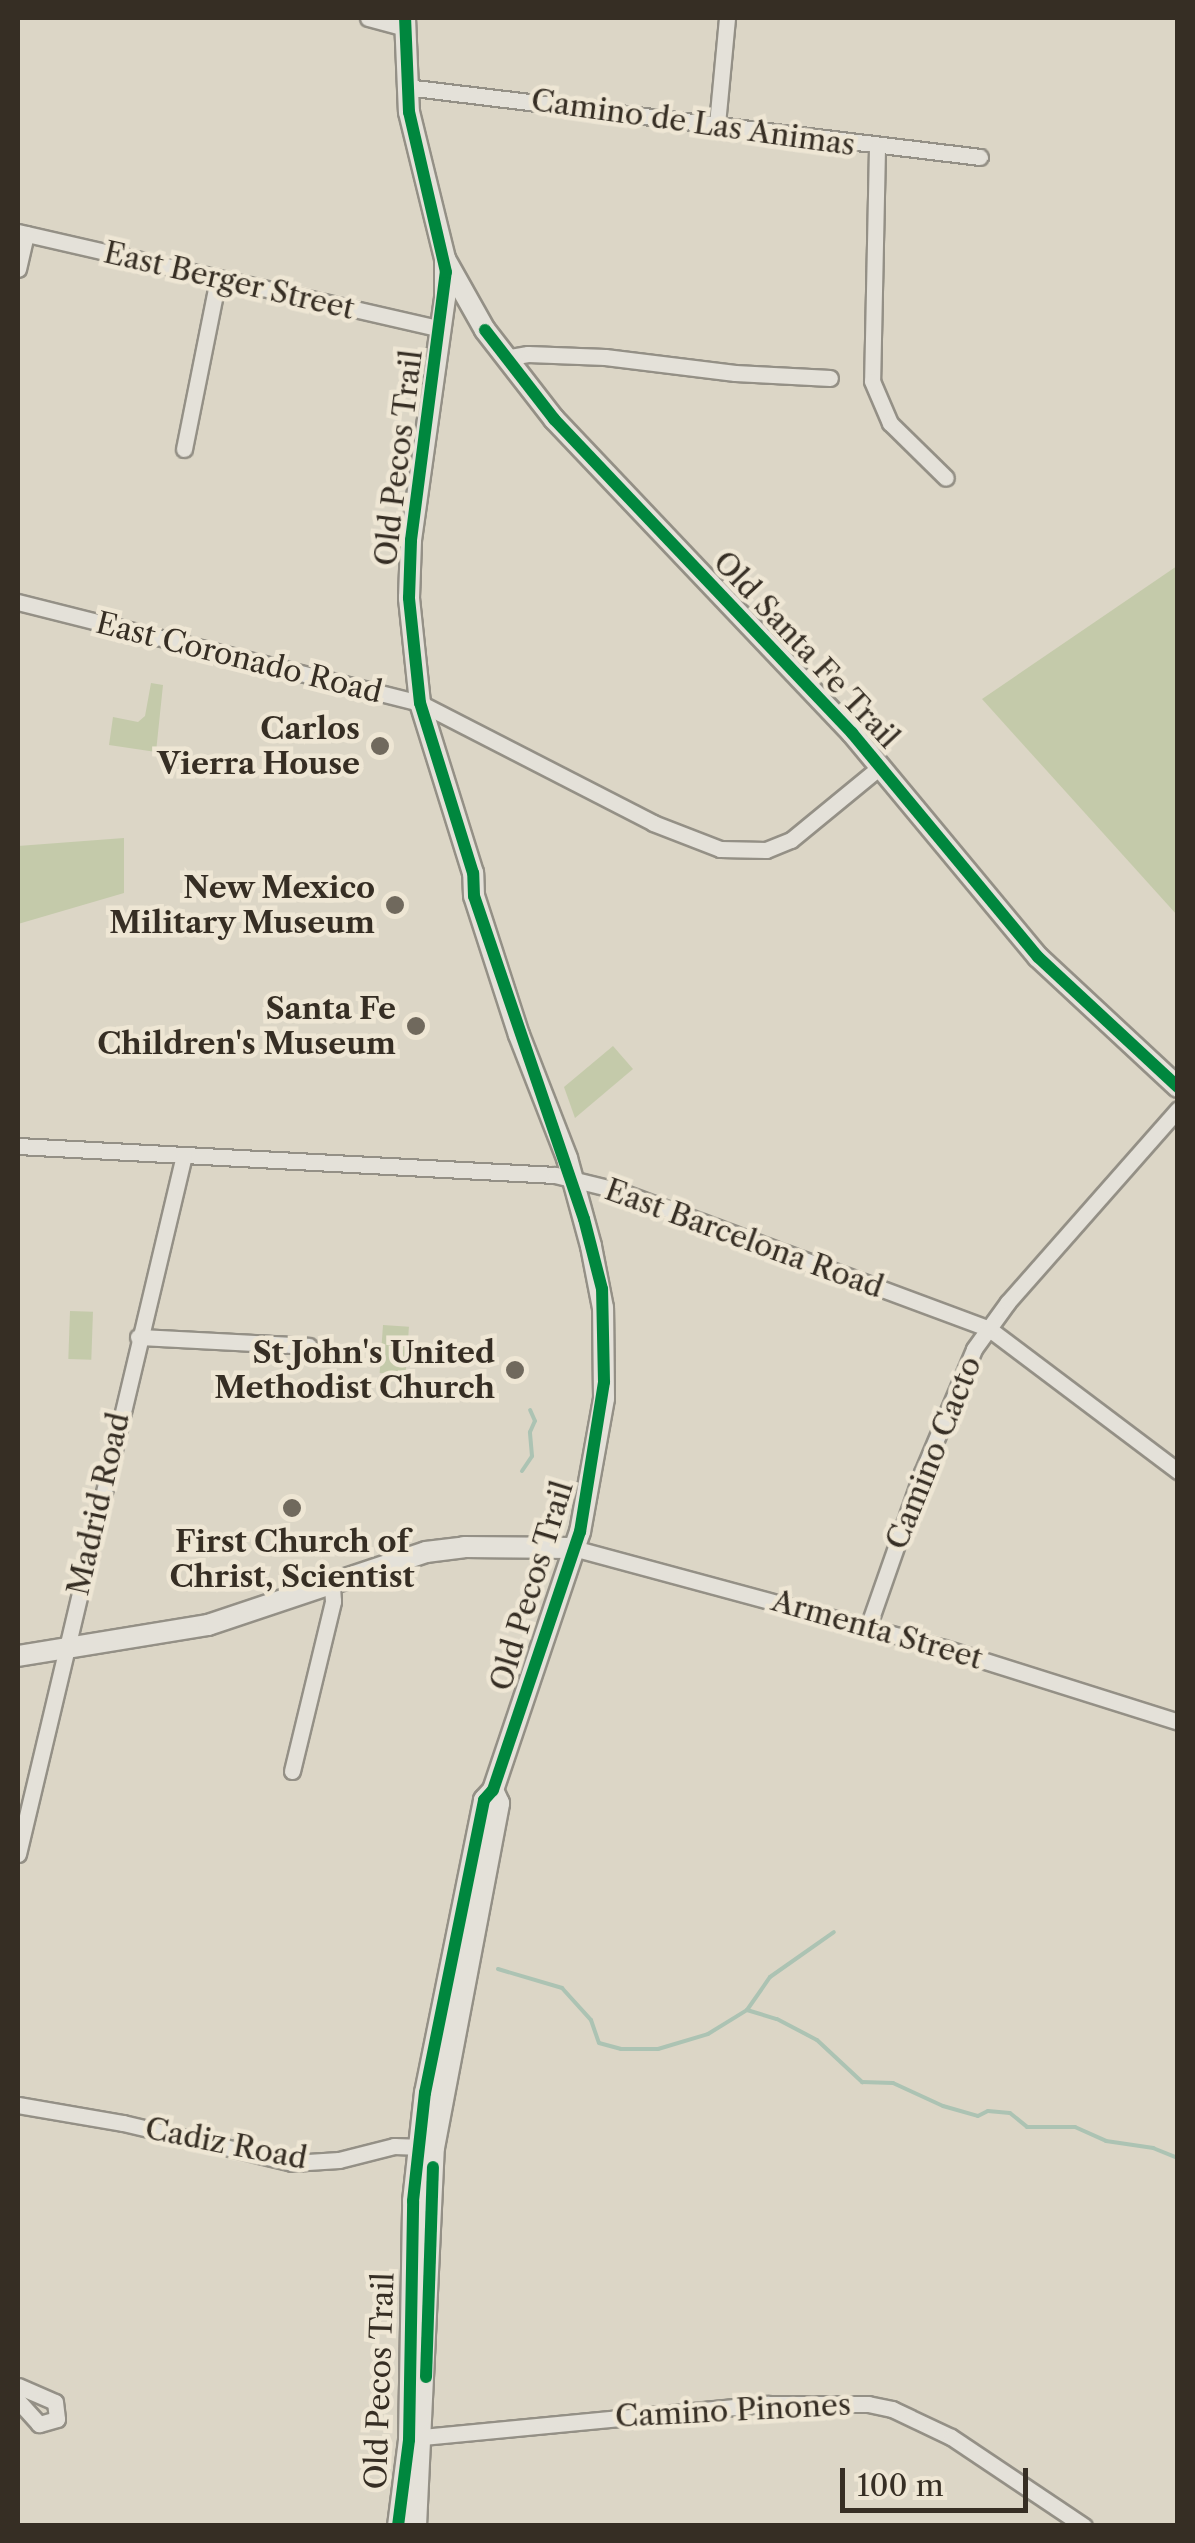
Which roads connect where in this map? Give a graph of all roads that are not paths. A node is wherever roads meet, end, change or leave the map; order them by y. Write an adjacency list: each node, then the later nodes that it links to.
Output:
1 (368, 18): 3 (street)
2 (728, 18): 5 (street)
3 (405, 23): 4 (main road, Old Santa Fe Trail)
4 (406, 87): 5 (street, Camino de Las Animas); 9 (main road, Old Santa Fe Trail)
5 (716, 124): 6 (street, Camino de Las Animas)
6 (877, 148): 7 (street, Camino de Las Animas); 17 (street)
7 (980, 157)
8 (22, 233): 10 (street); 11 (street, East Berger Street)
9 (444, 258): 12 (main road, Old Pecos Trail); 13 (main road, Old Santa Fe Trail)
10 (18, 268)
11 (218, 279): 12 (street, East Berger Street); 16 (street)
12 (440, 329): 13 (main road); 19 (main road, Old Pecos Trail)
13 (484, 330): 14 (main road, Old Santa Fe Trail)
14 (505, 358): 15 (street); 20 (main road, Old Santa Fe Trail)
15 (830, 378)
16 (184, 449)
17 (946, 478)
18 (18, 602): 19 (street, East Coronado Road)
19 (420, 703): 20 (street, East Coronado Road); 25 (main road, Old Pecos Trail)
20 (880, 767): 21 (main road, Old Santa Fe Trail)
21 (1178, 1087)
22 (1178, 1109): 26 (street, Camino Cacto)
23 (18, 1146): 24 (street, East Barcelona Road)
24 (184, 1155): 25 (street, East Barcelona Road); 27 (street, Madrid Road)
25 (572, 1179): 26 (street, East Barcelona Road); 30 (main road, Old Pecos Trail)
26 (988, 1328): 29 (street, East Barcelona Road); 32 (street, Camino Cacto)
27 (138, 1338): 28 (street); 33 (street, Madrid Road)
28 (309, 1346)
29 (1178, 1471)
30 (574, 1548): 31 (main road); 32 (street, Armenta Street); 39 (main road, Old Pecos Trail)
31 (332, 1586): 33 (main road); 36 (street)
32 (868, 1627): 35 (street, Armenta Street)
33 (66, 1648): 34 (main road); 37 (street, Madrid Road)
34 (18, 1656)
35 (1178, 1722)
36 (292, 1771)
37 (18, 1854)
38 (18, 2105): 39 (street, Cadiz Road)
39 (426, 2147): 42 (main road, Old Pecos Trail)
40 (18, 2386): 41 (street)
41 (18, 2401)
42 (416, 2437): 43 (main road, Old Pecos Trail); 44 (main road, Old Pecos Trail); 45 (street, Camino Pinones)
43 (398, 2526)
44 (416, 2526)
45 (1084, 2526)

